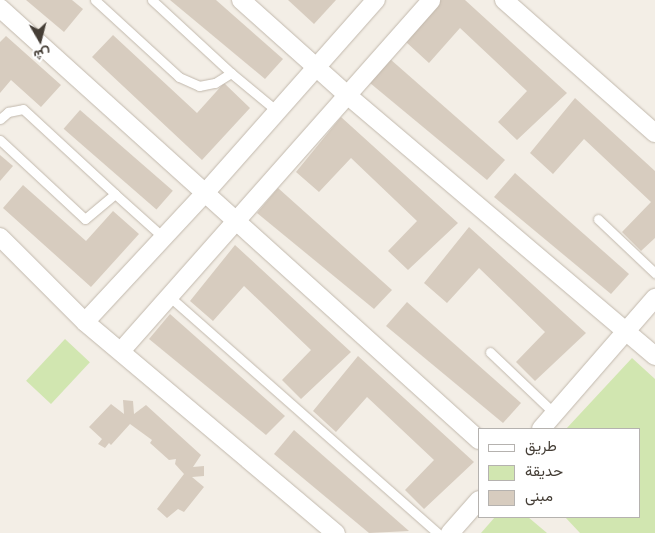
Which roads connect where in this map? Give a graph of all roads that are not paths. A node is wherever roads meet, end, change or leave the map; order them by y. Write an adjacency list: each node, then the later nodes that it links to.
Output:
1 (96, 0): 9 (lane)
2 (152, 0): 9 (lane)
3 (241, 0): 8 (street)
4 (376, 0): 8 (street)
5 (431, 0): 10 (street)
6 (504, 0): 13 (street)
7 (0, 8): 15 (street)
8 (316, 67): 10 (street); 11 (street)
9 (231, 73): 11 (lane)
10 (346, 94): 18 (street); 25 (street)
11 (277, 111): 15 (street)
12 (0, 119): 16 (lane)
13 (655, 133)
14 (0, 140): 16 (lane)
15 (205, 193): 18 (street); 20 (street)
16 (115, 194): 20 (lane)
17 (598, 218): 21 (lane)
18 (236, 222): 22 (street); 31 (street)
19 (0, 237): 24 (street)
20 (164, 238): 24 (street)
21 (655, 273)
22 (170, 297): 26 (street); 34 (lane)
23 (655, 298): 25 (street)
24 (85, 322): 26 (street)
25 (626, 331): 28 (street); 29 (street)
26 (120, 351): 33 (street)
27 (490, 352): 29 (lane)
28 (655, 356)
29 (555, 414): 30 (street)
30 (542, 428)
31 (478, 439)
32 (478, 501): 35 (street)
33 (336, 533)
34 (438, 533)
35 (450, 533)

